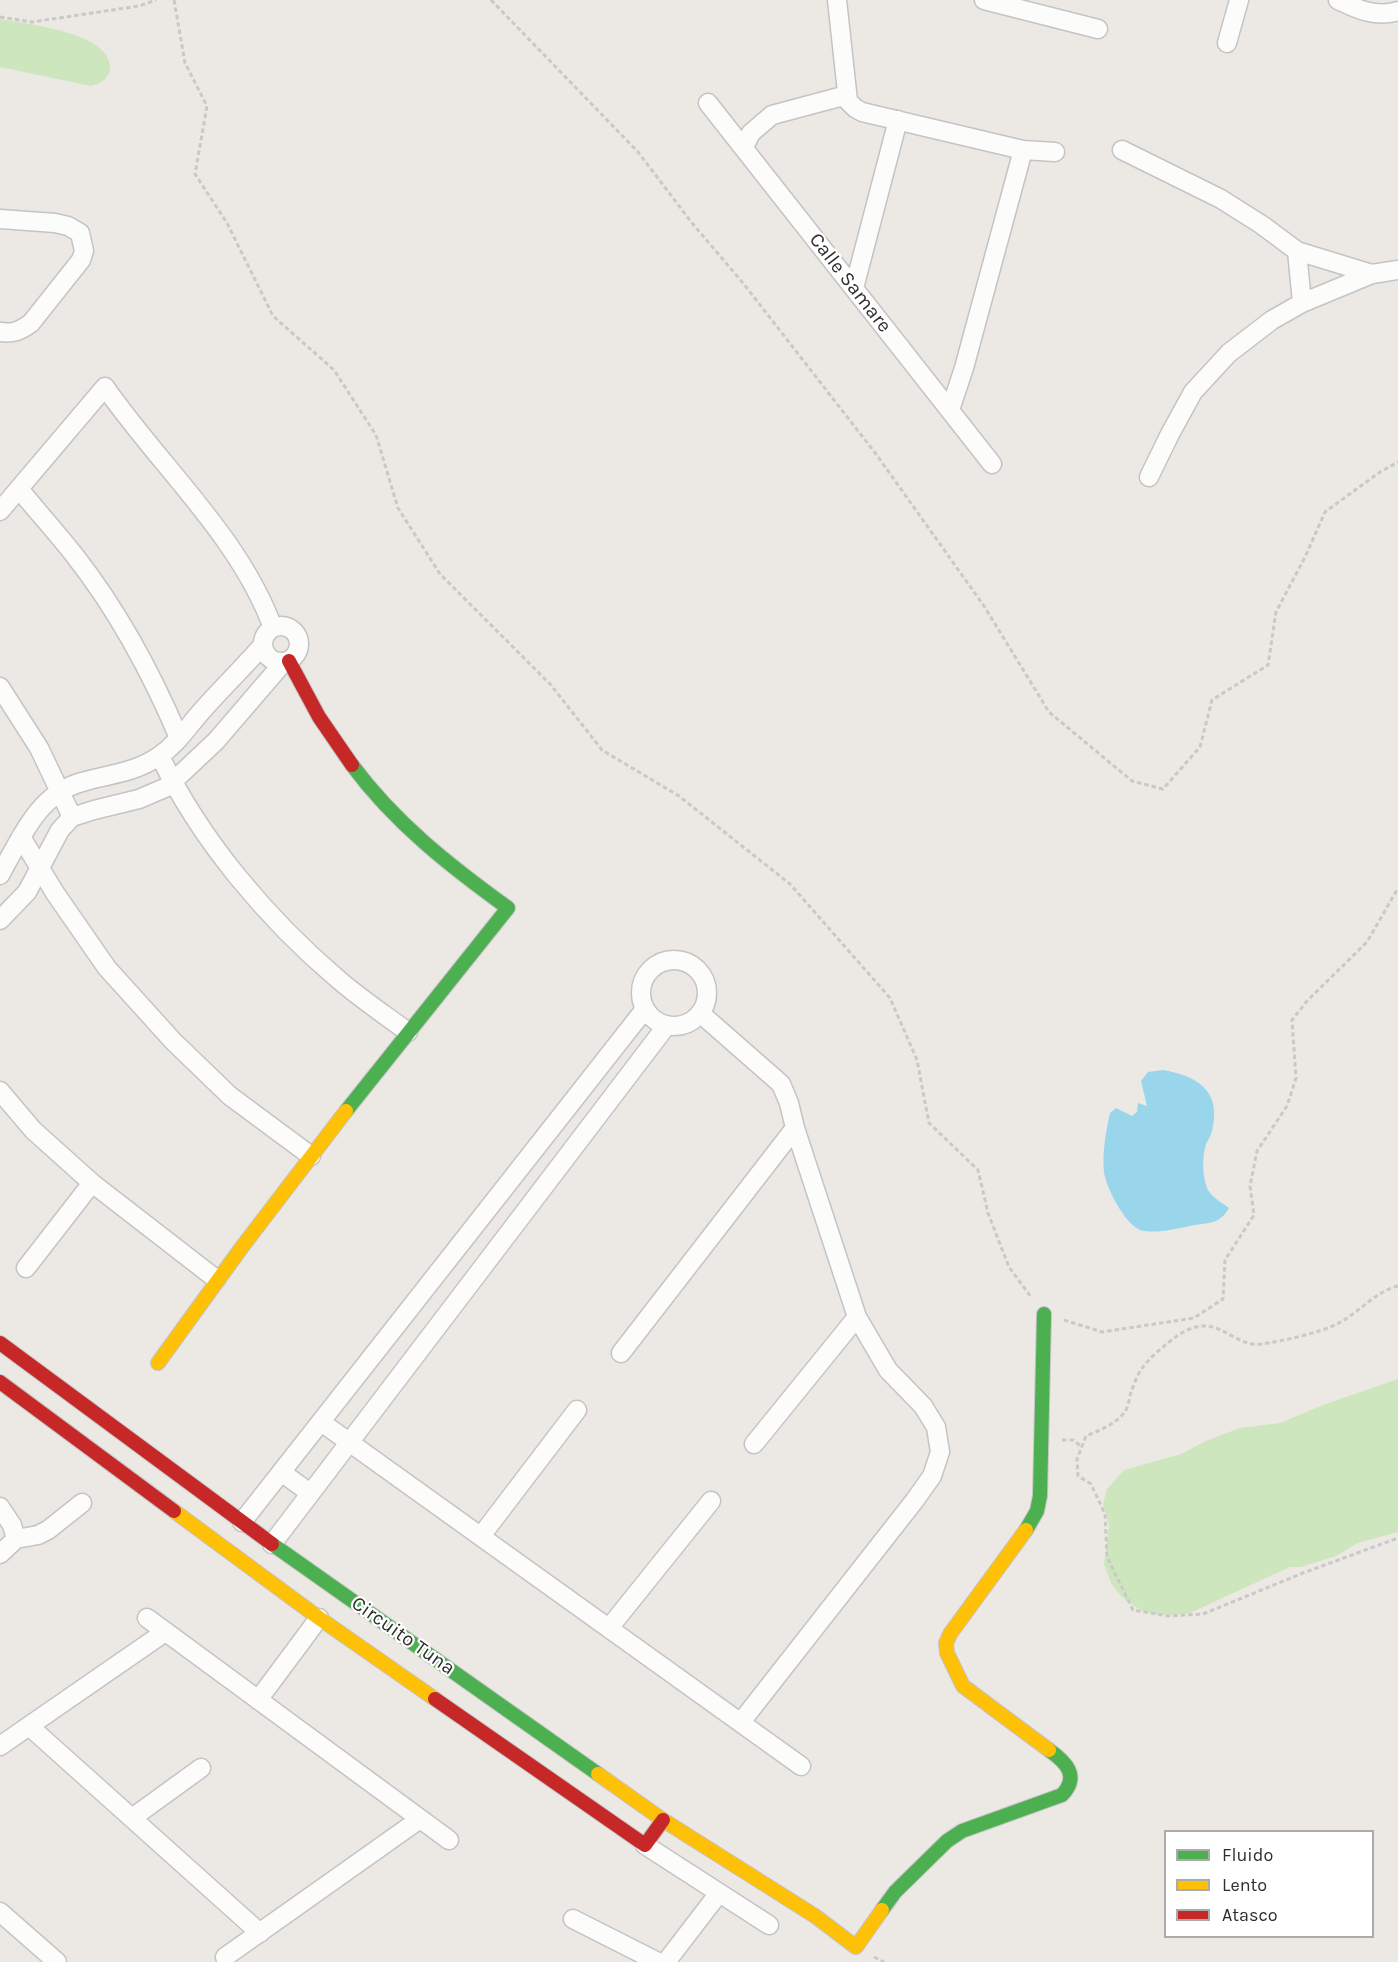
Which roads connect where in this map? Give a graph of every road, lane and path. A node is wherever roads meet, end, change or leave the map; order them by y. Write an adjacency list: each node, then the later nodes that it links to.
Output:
1 (156, 0): 10 (path)
2 (174, 0): 60 (path)
3 (491, 0): 28 (path)
4 (837, 0): 13 (street)
5 (984, 0): 8 (street)
6 (1239, 0): 12 (street)
7 (1338, 0): 9 (street)
8 (1041, 7): 11 (street)
9 (1398, 11)
10 (0, 17)
11 (1098, 29)
12 (1227, 43)
13 (848, 95): 15 (street); 16 (street)
14 (708, 103): 16 (street, Calle Samare)
15 (898, 120): 17 (street); 24 (street)
16 (744, 147): 24 (street, Calle Samare)
17 (1023, 150): 19 (street); 27 (street)
18 (1122, 150): 21 (street)
19 (1055, 152)
20 (0, 219): 26 (street)
21 (1297, 251): 23 (street); 25 (street)
22 (1398, 270): 23 (street)
23 (1372, 274): 25 (street)
24 (854, 288): 27 (street, Calle Samare)
25 (1302, 303): 30 (street)
26 (0, 332)
27 (950, 411): 29 (street, Calle Samare)
28 (1398, 462)
29 (992, 464)
30 (1149, 477)
31 (19, 489): 32 (street); 33 (street); 37 (street)
32 (0, 511)
33 (273, 628): 34 (street); 35 (street)
34 (262, 646): 35 (street); 37 (street)
35 (286, 662): 39 (street); 50 (street)
36 (0, 687): 40 (street)
37 (179, 738): 38 (street)
38 (160, 756): 39 (street); 40 (street)
39 (173, 782): 41 (street); 50 (street)
40 (59, 791): 41 (street); 42 (street)
41 (72, 817): 43 (street)
42 (21, 837): 43 (street); 44 (street)
43 (41, 869): 46 (street); 53 (street)
44 (0, 874)
45 (1398, 888): 62 (path)
46 (0, 920)
47 (645, 1009): 48 (street); 49 (street); 55 (street)
48 (700, 1013): 49 (street); 52 (street)
49 (667, 1025): 56 (street)
50 (408, 1032): 53 (street)
51 (0, 1091): 54 (street)
52 (795, 1128): 61 (street); 65 (street)
53 (311, 1156): 58 (street)
54 (92, 1183): 57 (street); 58 (street)
55 (463, 1240): 56 (street); 69 (street)
56 (488, 1261): 70 (street)
57 (26, 1268)
58 (216, 1280): 66 (street)
59 (1398, 1286): 63 (path)
60 (1044, 1314): 62 (path); 95 (street, Circuito Tuna)
61 (857, 1317): 71 (street); 88 (street)
62 (1194, 1318): 63 (path)
63 (1197, 1325): 79 (path)
64 (0, 1343): 77 (street, Circuito Tuna)
65 (621, 1353)
66 (158, 1363)
67 (0, 1382): 84 (street, Circuito Tuna)
68 (577, 1410): 78 (street)
69 (321, 1422): 70 (street); 72 (street)
70 (348, 1443): 73 (street); 78 (street)
71 (753, 1444)
72 (282, 1472): 73 (street); 77 (street)
73 (310, 1493): 81 (street)
74 (711, 1500): 85 (street)
75 (82, 1503): 80 (street)
76 (0, 1507): 80 (street)
77 (242, 1522): 81 (street, Circuito Tuna)
78 (481, 1536): 85 (street)
79 (1398, 1538)
80 (16, 1539): 82 (street)
81 (272, 1544): 95 (street, Circuito Tuna)
82 (0, 1554)
83 (147, 1618): 86 (street)
84 (319, 1618): 87 (street); 97 (street, Circuito Tuna)
85 (609, 1628): 88 (street)
86 (165, 1632): 87 (street); 89 (street)
87 (258, 1700): 94 (street)
88 (741, 1722): 91 (street)
89 (29, 1726): 90 (street); 93 (street)
90 (0, 1746)
91 (801, 1766)
92 (201, 1768): 93 (street)
93 (132, 1818): 102 (street)
94 (420, 1819): 96 (street); 102 (street)
95 (663, 1820): 97 (street)
96 (449, 1840)
97 (645, 1845): 98 (street, Circuito Tuna)
98 (719, 1893): 101 (street, Circuito Tuna); 106 (street)
99 (2, 1919): 104 (street)
100 (573, 1919): 105 (street)
101 (769, 1925)
102 (260, 1933): 103 (street)
103 (225, 1957)
104 (57, 1962)
105 (658, 1962)
106 (666, 1962)

